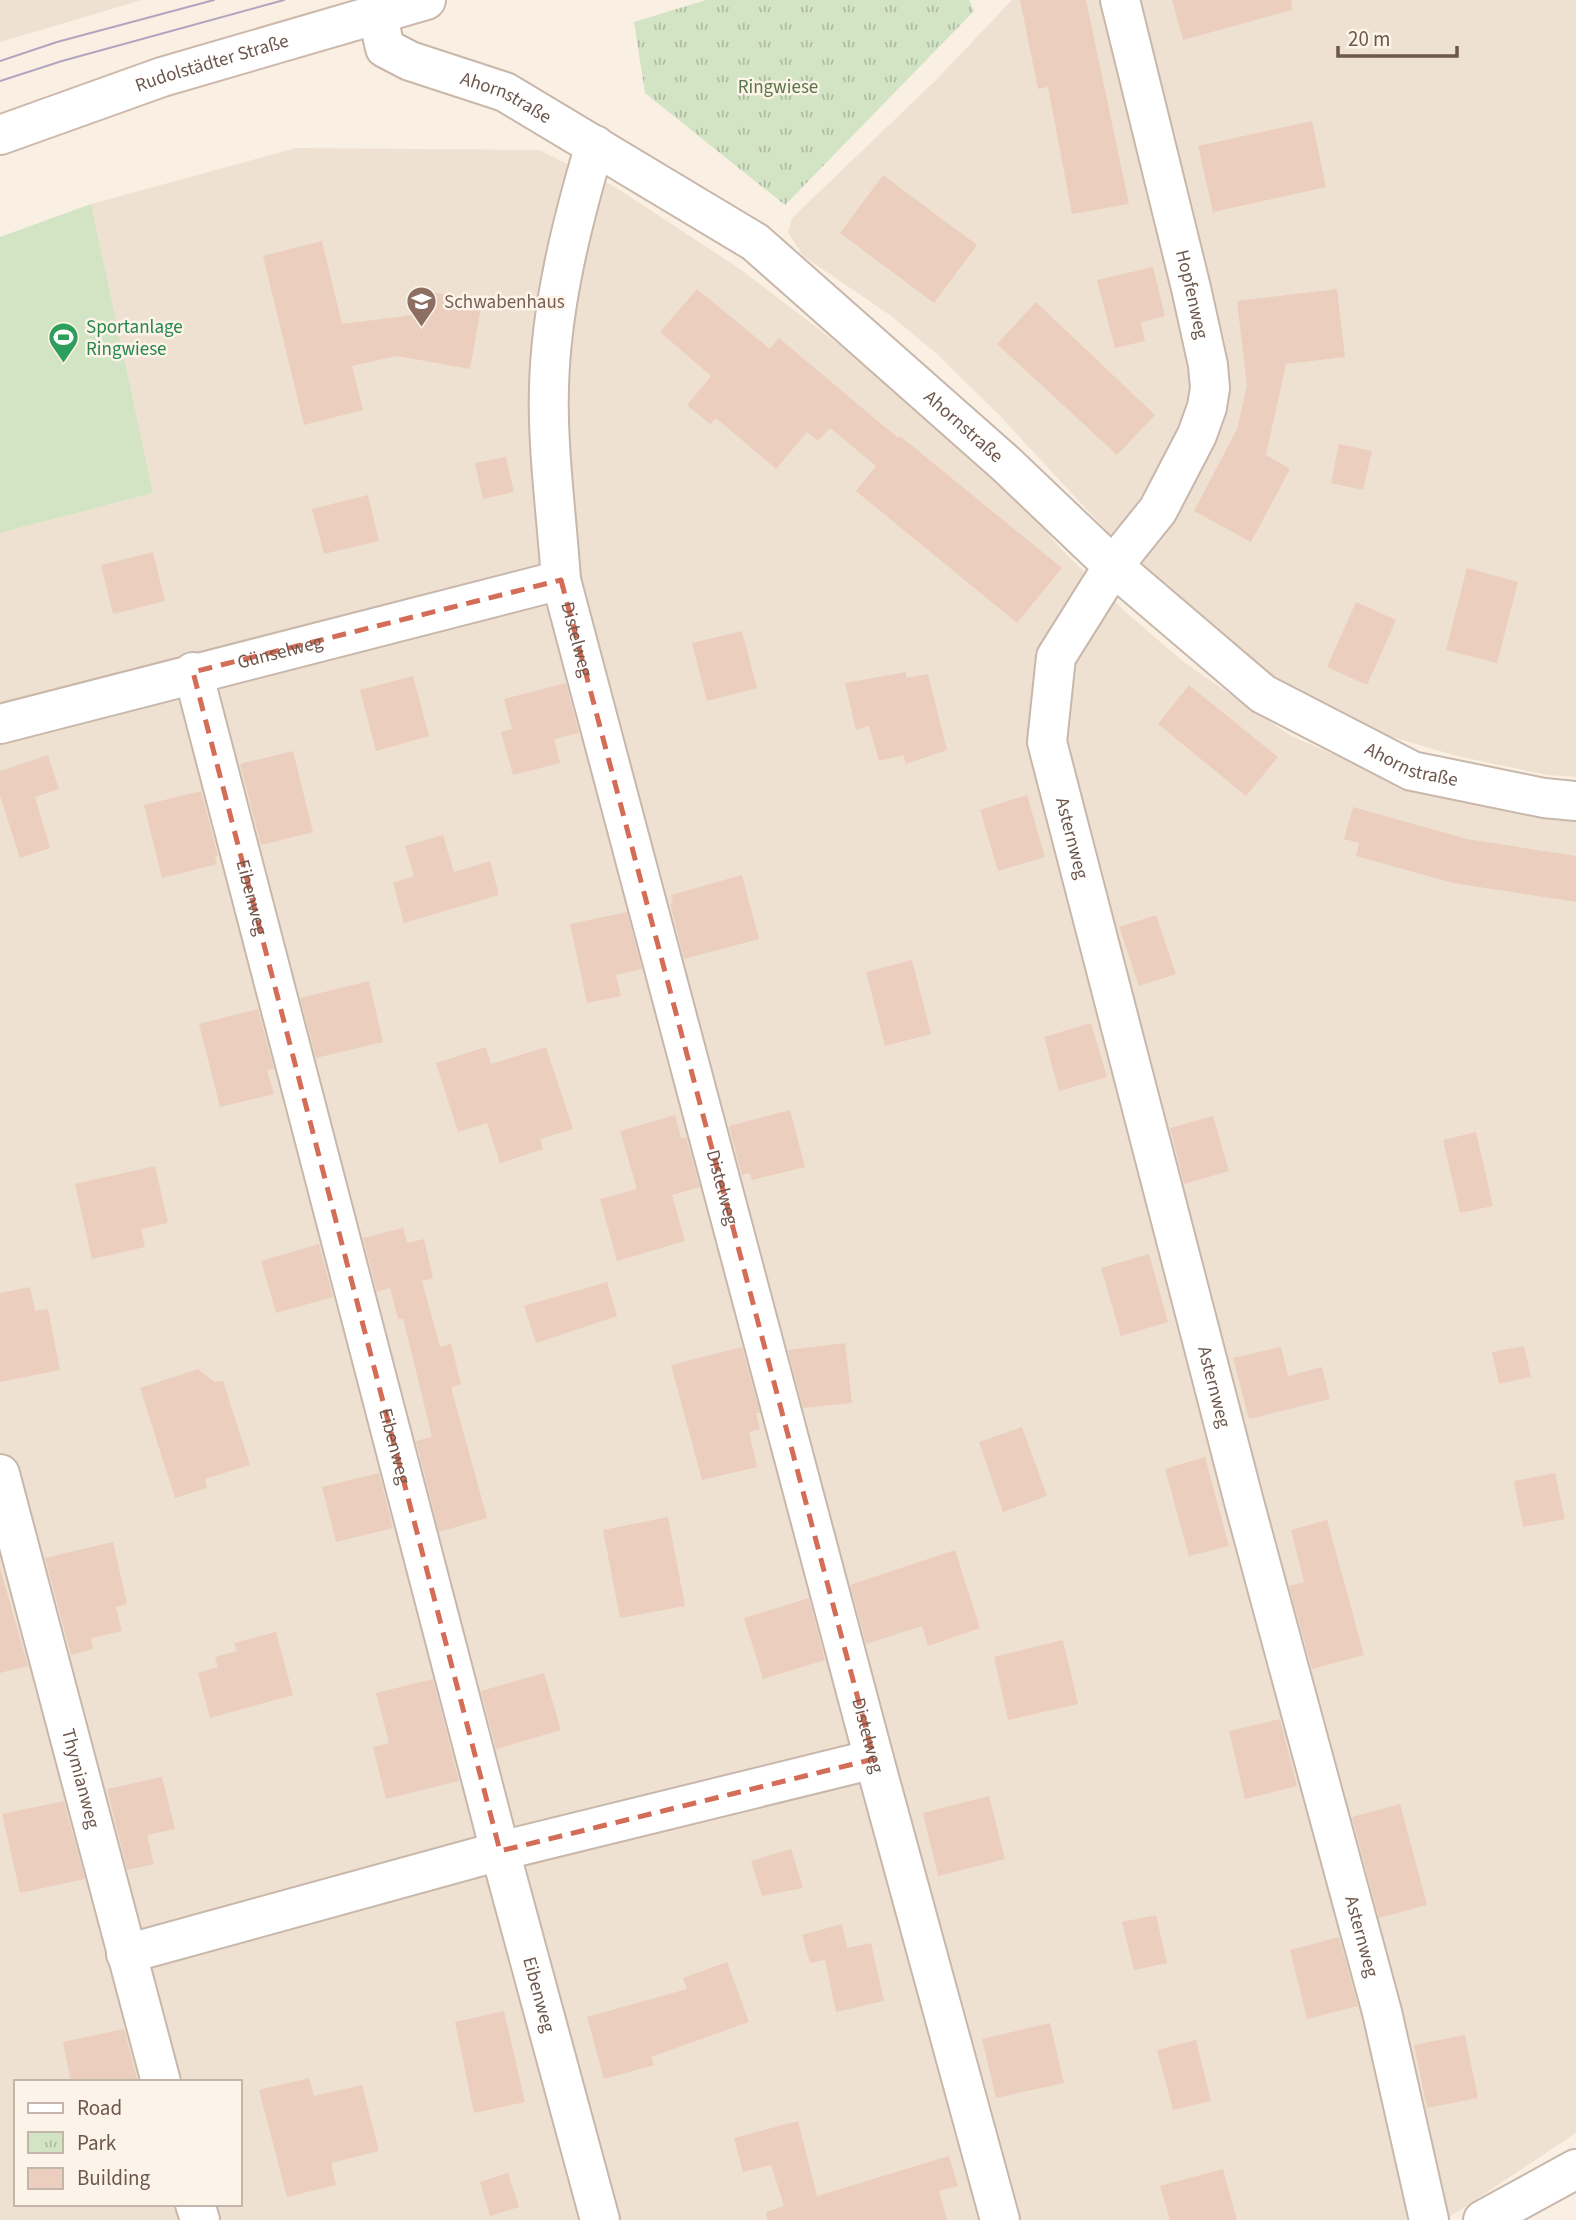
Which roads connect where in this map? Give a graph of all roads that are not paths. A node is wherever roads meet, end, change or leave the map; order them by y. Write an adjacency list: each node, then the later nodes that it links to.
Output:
1 (426, 0): 3 (street, Rudolstädter Straße)
2 (1120, 0): 6 (street, Hopfenweg)
3 (377, 12): 4 (street, Rudolstädter Straße); 5 (street, Ahornstraße)
4 (0, 135)
5 (595, 145): 6 (street, Ahornstraße); 7 (street, Distelweg)
6 (1113, 566): 10 (street, Ahornstraße); 19 (street, Asternweg)
7 (561, 580): 8 (street, Günselweg); 12 (street, Distelweg)
8 (193, 672): 9 (street, Günselweg); 13 (street, Eibenweg)
9 (0, 724)
10 (1576, 801)
11 (0, 1474): 14 (street, Thymianweg)
12 (873, 1759): 13 (street); 18 (street, Distelweg)
13 (500, 1851): 14 (street); 17 (street, Eibenweg)
14 (126, 1954): 15 (street, Thymianweg)
15 (161, 2080)
16 (1576, 2169): 20 (street)
17 (600, 2220)
18 (1000, 2220)
19 (1429, 2220)
20 (1483, 2220)

